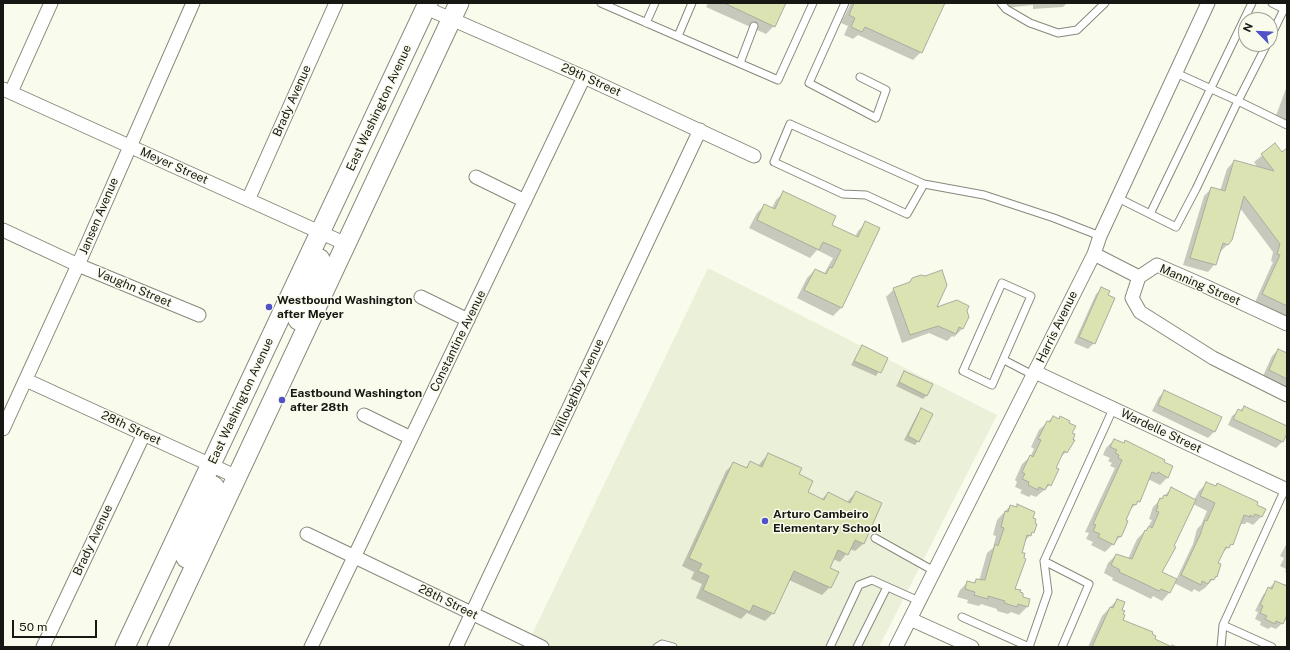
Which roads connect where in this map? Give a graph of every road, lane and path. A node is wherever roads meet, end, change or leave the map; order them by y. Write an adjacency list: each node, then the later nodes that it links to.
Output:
1 (51, 3): 28 (street)
2 (193, 3): 32 (street, Jansen Avenue)
3 (336, 3): 37 (street, Brady Avenue)
4 (601, 3): 15 (lane)
5 (655, 3): 19 (lane)
6 (692, 3): 21 (lane)
7 (813, 3): 23 (lane)
8 (845, 3): 26 (lane)
9 (1001, 3): 10 (lane)
10 (1105, 3)
11 (1208, 3): 24 (street, Harris Avenue)
12 (1252, 3): 27 (lane)
13 (1272, 3): 16 (lane)
14 (427, 5): 17 (street, 29th Street); 42 (main road, East Washington Avenue)
15 (619, 6): 19 (lane)
16 (1285, 6): 18 (lane)
17 (456, 11): 25 (street, 29th Street); 42 (main road, East Washington Avenue)
18 (1278, 21)
19 (646, 23): 21 (lane)
20 (754, 26): 23 (lane)
21 (678, 36): 23 (lane)
22 (1263, 52): 29 (lane)
23 (740, 63)
24 (1176, 73): 27 (lane); 36 (street, Harris Avenue)
25 (584, 77): 31 (street, 29th Street); 38 (street, Constantine Avenue)
26 (860, 77)
27 (1211, 89): 29 (lane); 39 (lane)
28 (7, 90): 32 (street, Meyer Street)
29 (1238, 101): 30 (lane); 39 (lane)
30 (1287, 125)
31 (700, 130): 33 (street, 29th Street); 68 (street, Willoughby Avenue)
32 (129, 146): 37 (street, Meyer Street); 44 (street, Jansen Avenue)
33 (754, 156)
34 (476, 177): 38 (street)
35 (924, 184): 35 (lane); 41 (lane)
36 (1118, 198): 39 (lane); 41 (street, Harris Avenue)
37 (248, 200): 42 (street, Meyer Street)
38 (525, 201): 48 (street, Constantine Avenue)
39 (1150, 214)
40 (3, 230): 44 (street, Vaughn Street)
41 (1100, 236): 43 (street, Harris Avenue)
42 (332, 238): 59 (main road, East Washington Avenue); 59 (main road, East Washington Avenue)
43 (1094, 254): 45 (street); 51 (street, Harris Avenue)
44 (78, 265): 47 (street, Vaughn Street); 52 (street, Jansen Avenue)
45 (1139, 276): 49 (street, Manning Street); 53 (street)
46 (421, 297): 48 (street)
47 (199, 315)
48 (468, 320): 58 (street, Constantine Avenue)
49 (1287, 324)
50 (1004, 360): 50 (lane); 51 (lane)
51 (1034, 373): 54 (street, Wardelle Street); 65 (street, Harris Avenue)
52 (26, 380): 56 (street, Jansen Avenue); 57 (street, 28th Street)
53 (1287, 396)
54 (1113, 409): 60 (street, Wardelle Street); 64 (lane)
55 (364, 415): 58 (street)
56 (3, 429)
57 (144, 434): 59 (street, 28th Street); 73 (street, Brady Avenue)
58 (411, 438): 63 (street, Constantine Avenue)
59 (223, 470): 72 (main road); 74 (main road, East Washington Avenue)
60 (1286, 488): 71 (lane)
61 (307, 534): 63 (street, 28th Street)
62 (875, 538): 65 (lane)
63 (354, 556): 68 (street, 28th Street); 75 (street, Constantine Avenue)
64 (1044, 561): 84 (lane); 85 (lane)
65 (934, 571): 67 (street, Harris Avenue)
66 (887, 586): 67 (lane); 80 (lane); 81 (lane)
67 (919, 601): 70 (street, Harris Avenue)
68 (472, 613): 76 (street, Willoughby Avenue); 77 (street, 28th Street)
69 (962, 617): 84 (lane)
70 (910, 619): 82 (street, Harris Avenue); 83 (street)
71 (1223, 625): 86 (lane); 87 (lane)
72 (160, 641)
73 (43, 647)
74 (125, 647)
75 (311, 647)
76 (456, 647)
77 (542, 647)
78 (657, 647): 79 (lane)
79 (673, 647)
80 (830, 647)
81 (857, 647)
82 (896, 647)
83 (972, 647)
84 (1029, 647)
85 (1062, 647)
86 (1221, 647)
87 (1272, 647)

